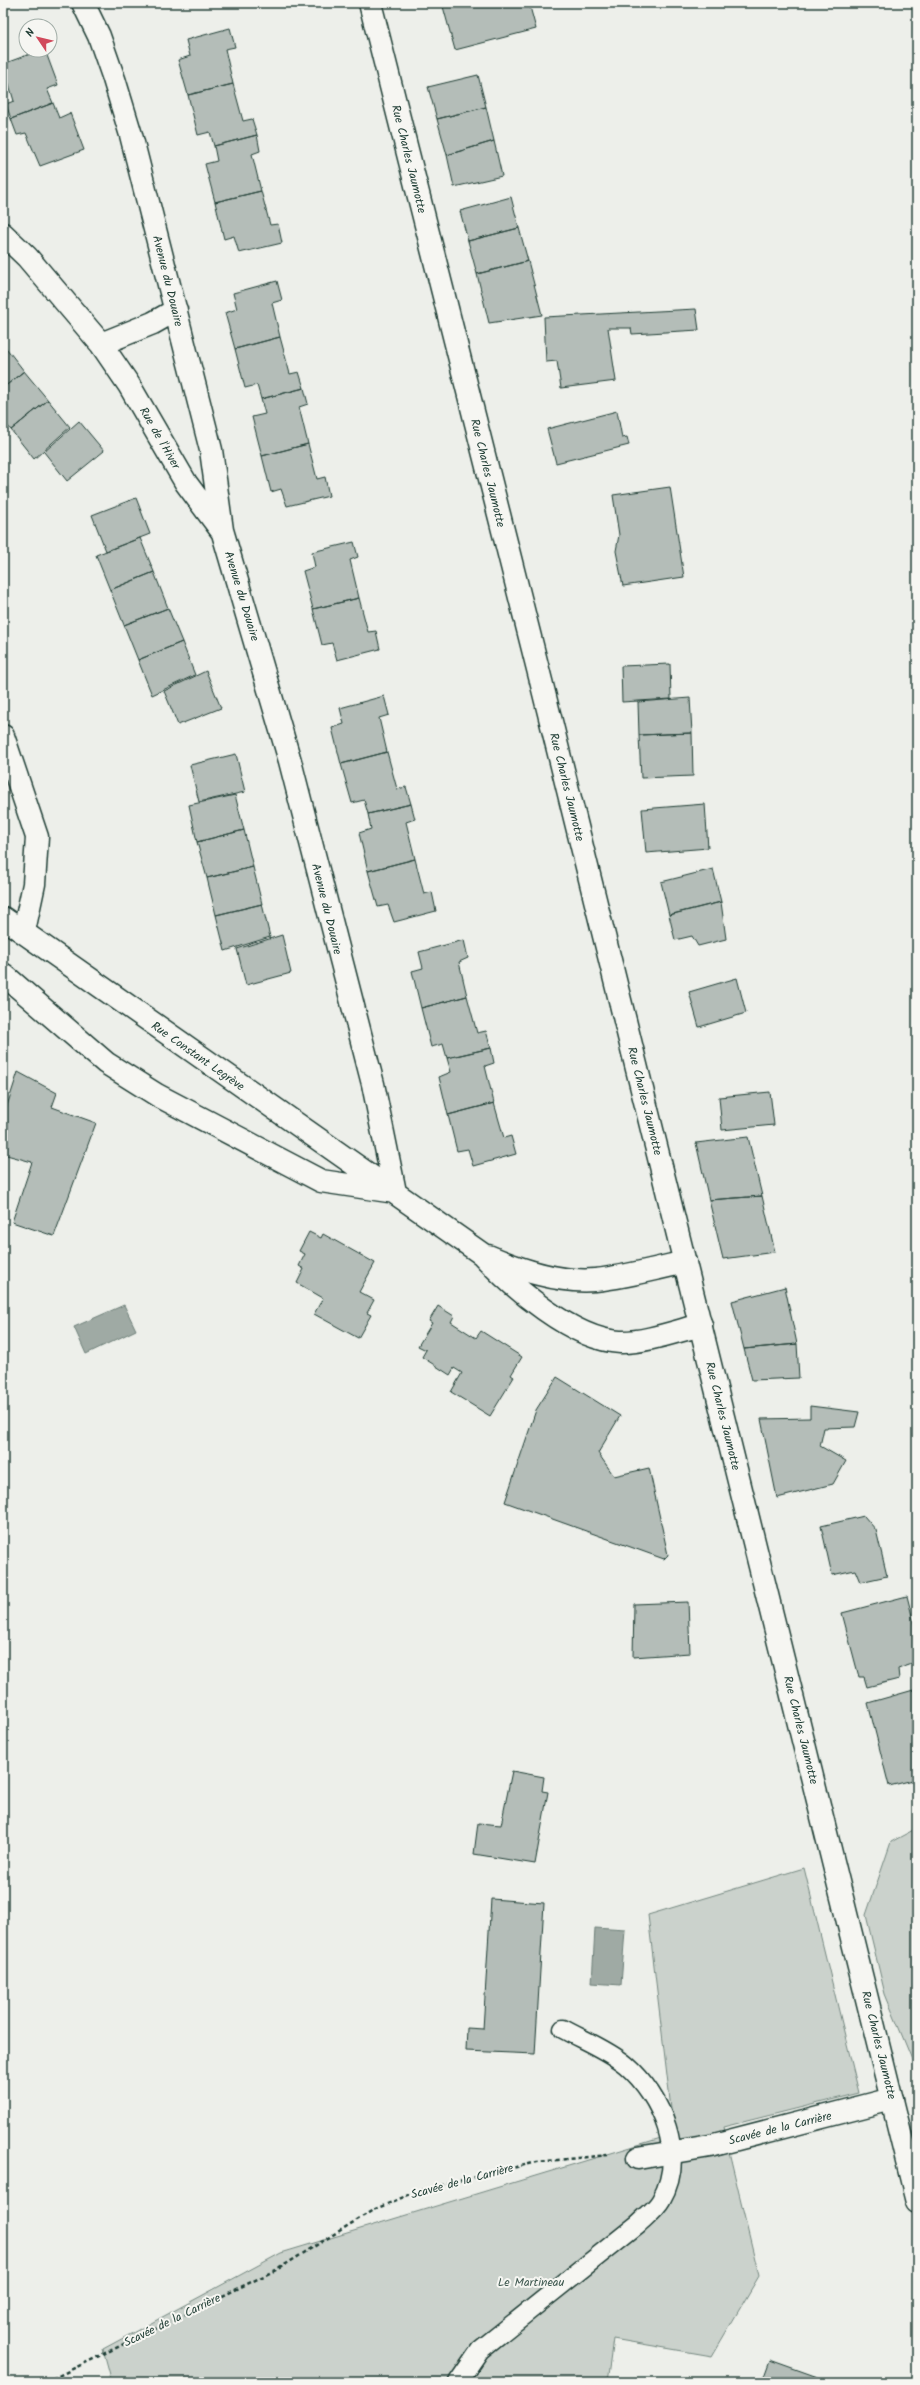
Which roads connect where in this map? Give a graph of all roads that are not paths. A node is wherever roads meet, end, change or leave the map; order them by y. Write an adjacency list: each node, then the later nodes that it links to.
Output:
1 (83, 3): 4 (street, Avenue du Douaire)
2 (370, 3): 13 (street, Rue Charles Jaumotte)
3 (3, 234): 5 (street, Rue de l'Hiver)
4 (176, 310): 5 (street); 6 (street, Avenue du Douaire)
5 (101, 344): 6 (street, Rue de l'Hiver)
6 (222, 530): 11 (street, Avenue du Douaire)
7 (3, 736): 9 (street)
8 (3, 918): 9 (street, Rue Constant Legrève)
9 (24, 931): 11 (street, Rue Constant Legrève)
10 (3, 974): 11 (street, Rue Constant Legrève)
11 (395, 1192): 12 (street, Rue Constant Legrève)
12 (482, 1254): 13 (street, Rue Constant Legrève); 14 (street, Rue Constant Legrève)
13 (685, 1262): 14 (street, Rue Charles Jaumotte)
14 (701, 1324): 16 (street, Rue Charles Jaumotte)
15 (563, 2028): 17 (lane)
16 (892, 2099): 17 (street, Scavée de la Carrière); 19 (street, Rue Charles Jaumotte)
17 (671, 2152): 18 (street, Scavée de la Carrière); 20 (lane)
18 (638, 2158)
19 (917, 2201)
20 (458, 2382)

